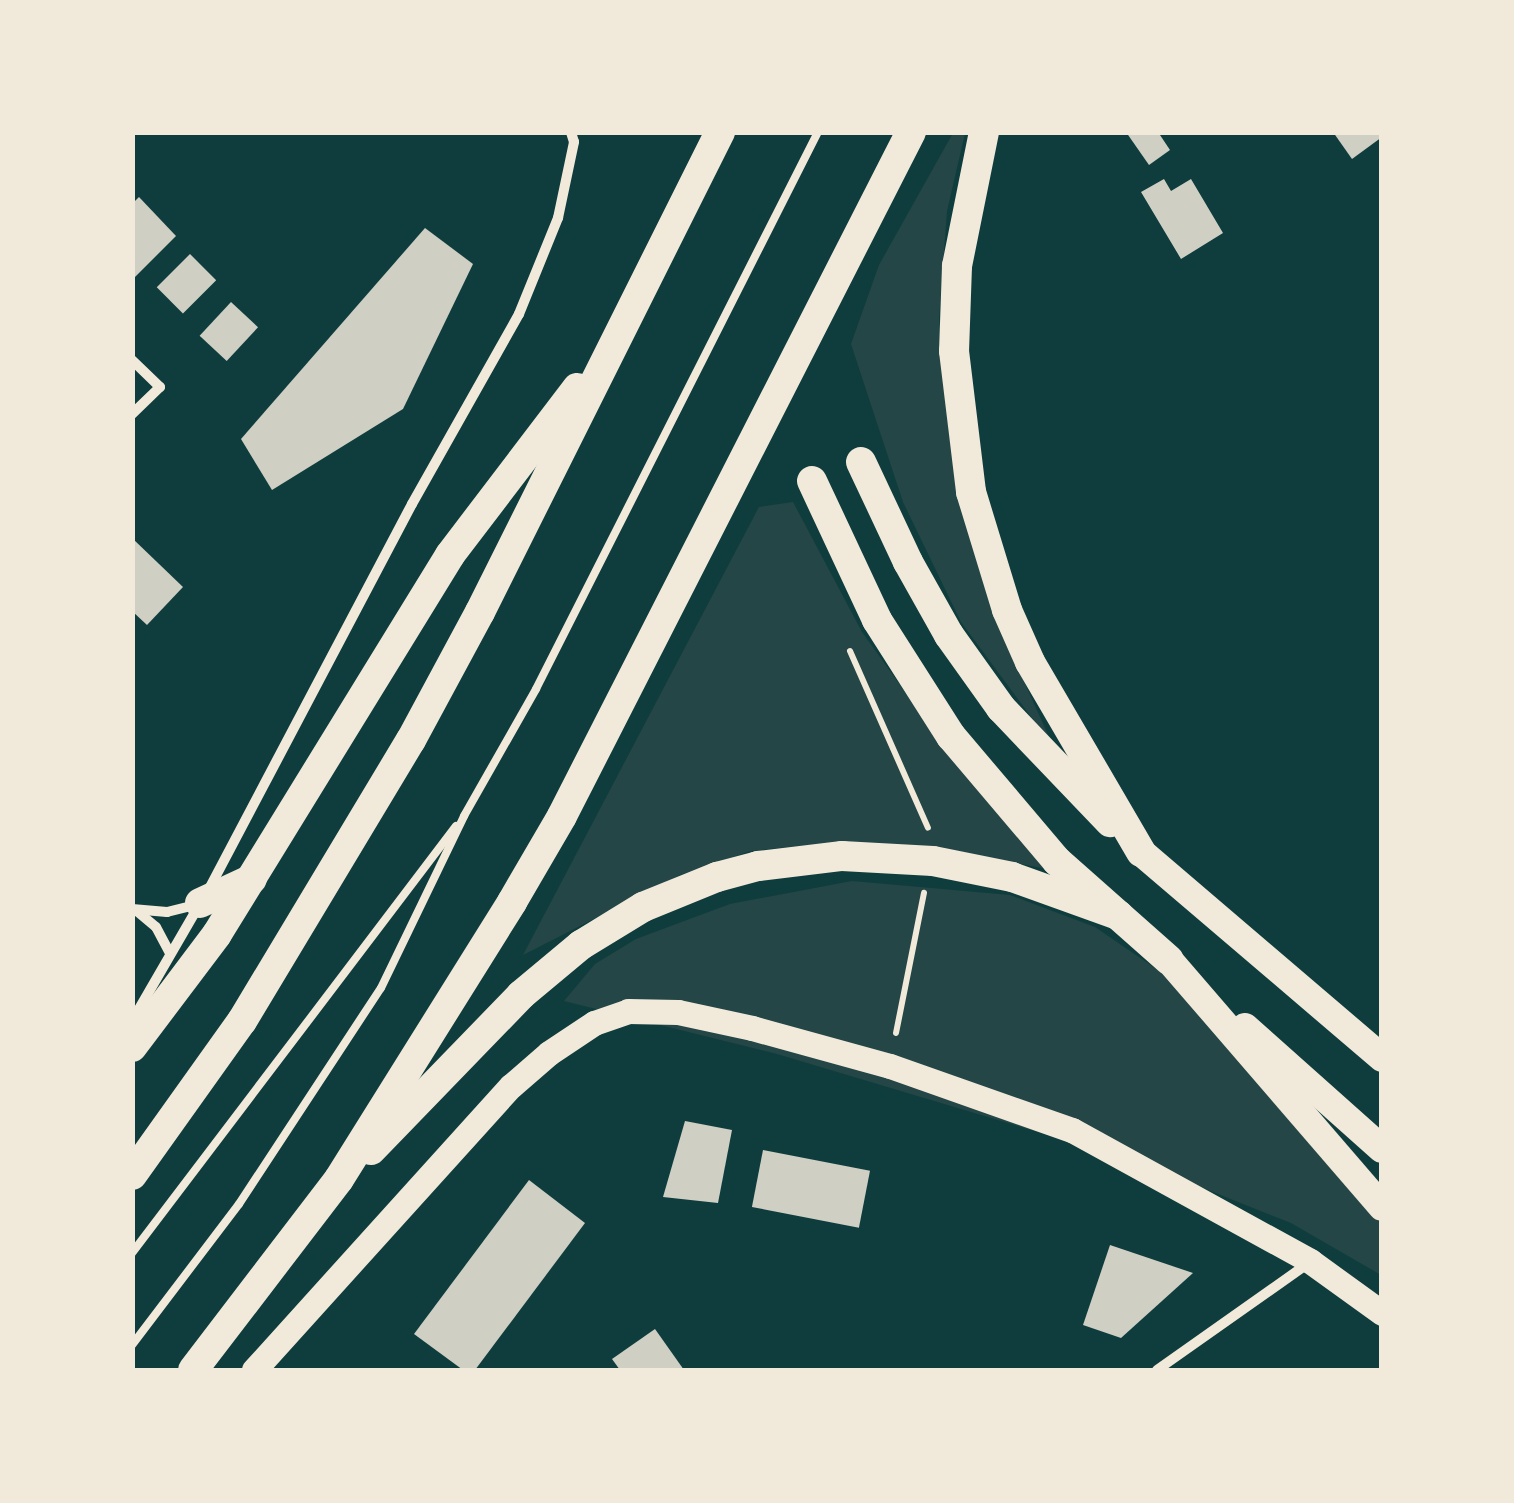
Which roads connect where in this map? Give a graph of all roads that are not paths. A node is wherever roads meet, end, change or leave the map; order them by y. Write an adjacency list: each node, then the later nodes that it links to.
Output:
1 (572, 132): 14 (street)
2 (720, 132): 6 (highway)
3 (818, 132): 11 (lane)
4 (911, 132): 24 (highway)
5 (984, 132): 12 (highway)
6 (620, 335): 13 (highway); 23 (highway)
7 (132, 360): 8 (street)
8 (132, 414)
9 (861, 462): 12 (highway)
10 (812, 481): 16 (highway)
11 (464, 816): 26 (lane); 29 (lane)
12 (1141, 852): 21 (highway)
13 (252, 880): 14 (highway); 20 (highway)
14 (200, 903): 15 (street); 17 (street)
15 (133, 909): 17 (street)
16 (1118, 915): 18 (highway); 24 (highway)
17 (170, 953): 19 (street)
18 (1169, 960): 22 (highway); 25 (highway)
19 (132, 1021)
20 (132, 1047)
21 (1382, 1058)
22 (1382, 1149)
23 (132, 1175)
24 (339, 1180): 30 (highway)
25 (1382, 1207)
26 (132, 1253)
27 (1310, 1261): 28 (main road); 31 (main road); 32 (street)
28 (1382, 1312)
29 (132, 1345)
30 (194, 1370)
31 (254, 1370)
32 (1157, 1370)

